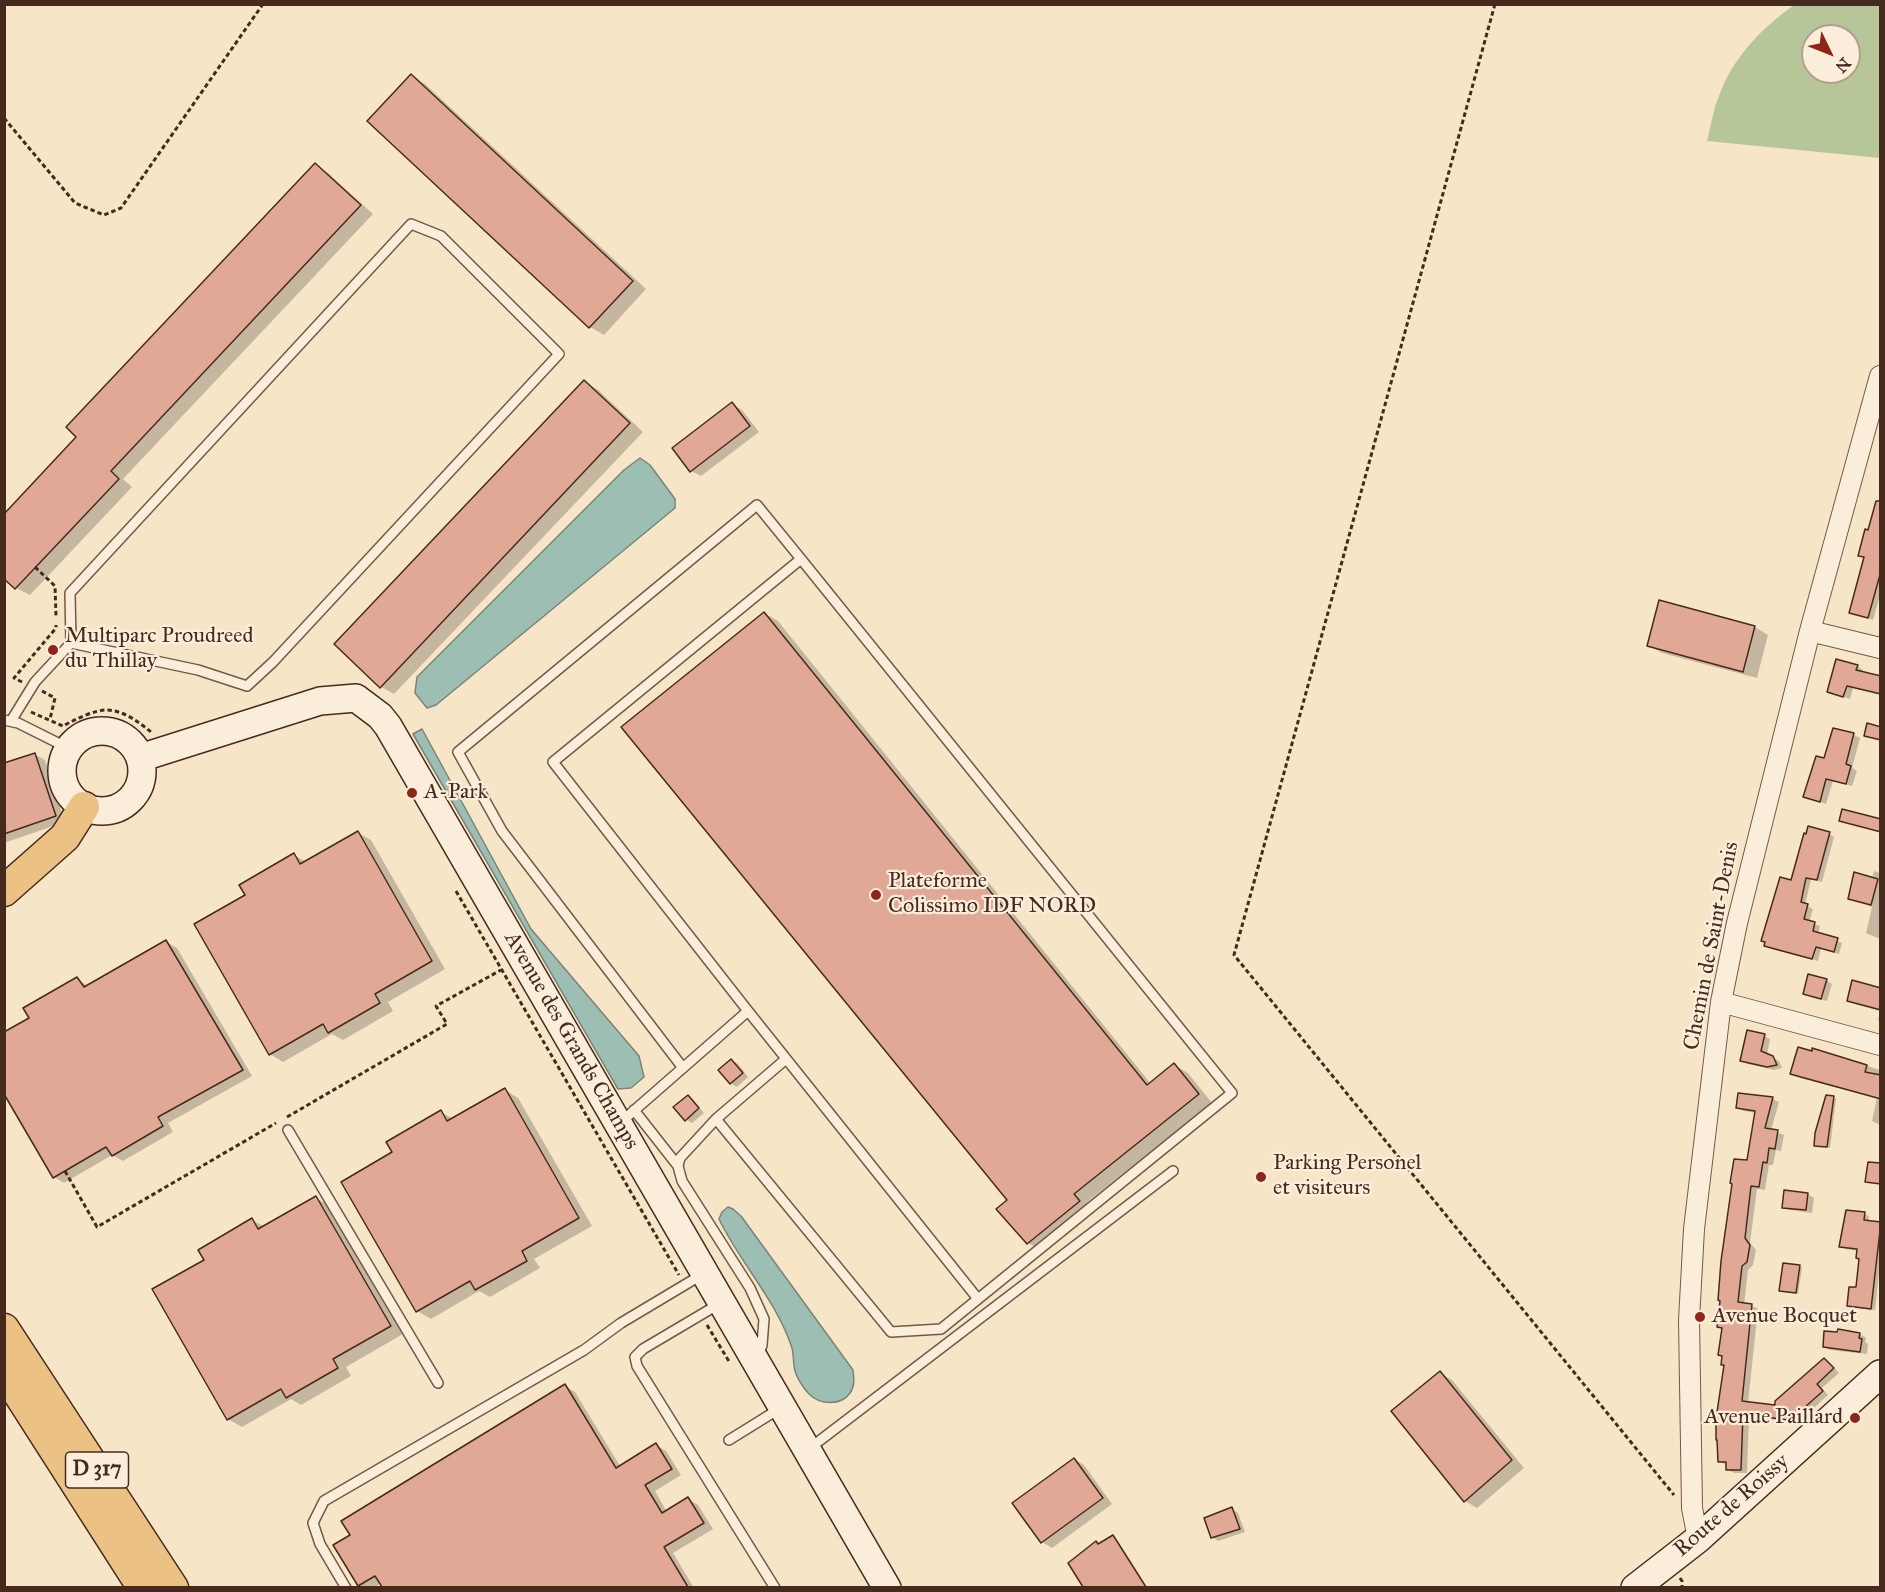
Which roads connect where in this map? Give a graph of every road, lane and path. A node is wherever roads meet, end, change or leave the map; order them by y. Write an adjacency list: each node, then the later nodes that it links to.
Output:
1 (263, 4): 3 (path)
2 (1495, 4): 43 (path)
3 (4, 118)
4 (1881, 376): 7 (street, Chemin de Saint-Denis)
5 (801, 559): 22 (lane); 25 (lane); 33 (lane)
6 (35, 567): 10 (path)
7 (1810, 631): 9 (street); 21 (street, Chemin de Saint-Denis)
8 (71, 644): 8 (lane); 10 (lane)
9 (1881, 648)
10 (32, 687): 11 (lane); 12 (path)
11 (20, 706): 12 (path); 13 (lane)
12 (50, 719): 14 (path)
13 (8, 721): 15 (lane)
14 (155, 735)
15 (70, 749): 16 (main road); 17 (main road)
16 (140, 758): 17 (main road); 26 (main road, Avenue des Grands Champs)
17 (84, 807): 18 (main road)
18 (9, 882)
19 (456, 890): 20 (path)
20 (501, 970): 30 (path); 32 (path)
21 (1721, 1002): 23 (street); 43 (street, Chemin de Saint-Denis)
22 (748, 1011): 24 (lane); 25 (lane)
23 (1881, 1045)
24 (786, 1059): 27 (lane); 33 (lane)
25 (682, 1068): 26 (lane)
26 (626, 1117): 29 (lane); 32 (main road, Avenue des Grands Champs)
27 (716, 1119): 29 (lane); 33 (lane)
28 (288, 1130): 39 (lane)
29 (678, 1166): 37 (lane)
30 (65, 1171)
31 (1173, 1171): 42 (lane)
32 (695, 1279): 35 (main road, Avenue des Grands Champs); 46 (lane)
33 (978, 1299)
34 (4, 1308): 36 (main road)
35 (712, 1308): 37 (main road, Avenue des Grands Champs); 37 (path); 47 (lane)
36 (10, 1351): 44 (main road, D 317); 45 (main road, D 317)
37 (746, 1366): 40 (main road, Avenue des Grands Champs)
38 (1881, 1374): 43 (main road, Route de Roissy)
39 (438, 1383)
40 (784, 1406): 41 (lane); 42 (main road, Avenue des Grands Champs)
41 (729, 1440)
42 (808, 1449): 48 (main road, Avenue des Grands Champs)
43 (1696, 1530): 49 (main road, Route de Roissy)
44 (143, 1587)
45 (173, 1587)
46 (345, 1587)
47 (775, 1587)
48 (887, 1587)
49 (1635, 1587)

